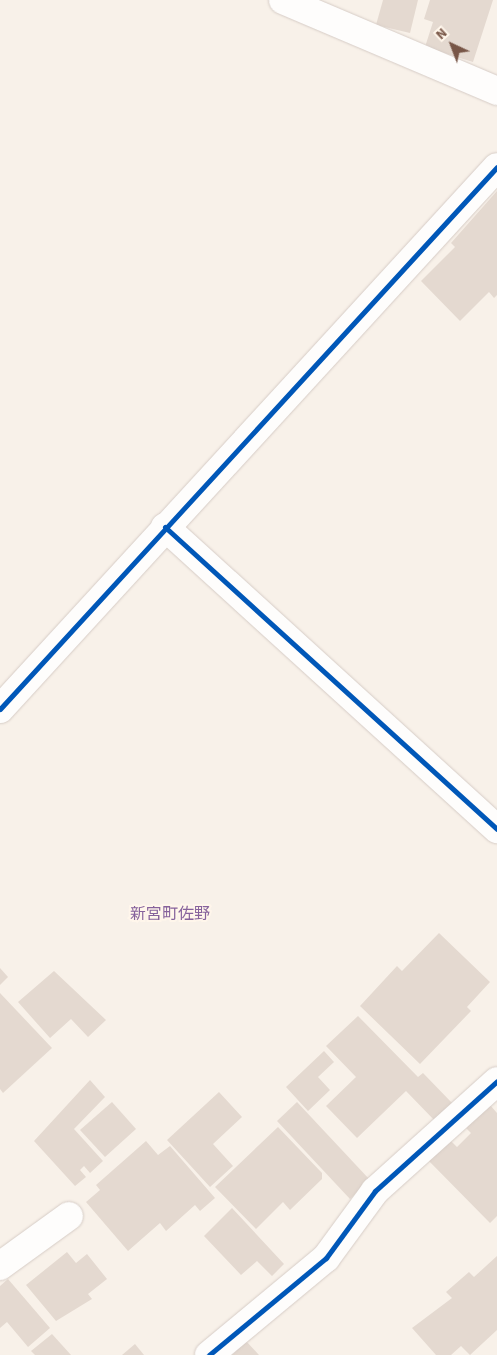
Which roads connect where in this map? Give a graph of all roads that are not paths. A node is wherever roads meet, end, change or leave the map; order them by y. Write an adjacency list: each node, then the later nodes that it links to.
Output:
1 (283, 0): 2 (street)
2 (497, 92)
3 (497, 167): 4 (street)
4 (165, 527): 5 (street); 6 (street)
5 (0, 709)
6 (497, 829)
7 (497, 1081): 10 (street)
8 (69, 1216): 9 (street)
9 (0, 1266)
10 (208, 1355)

